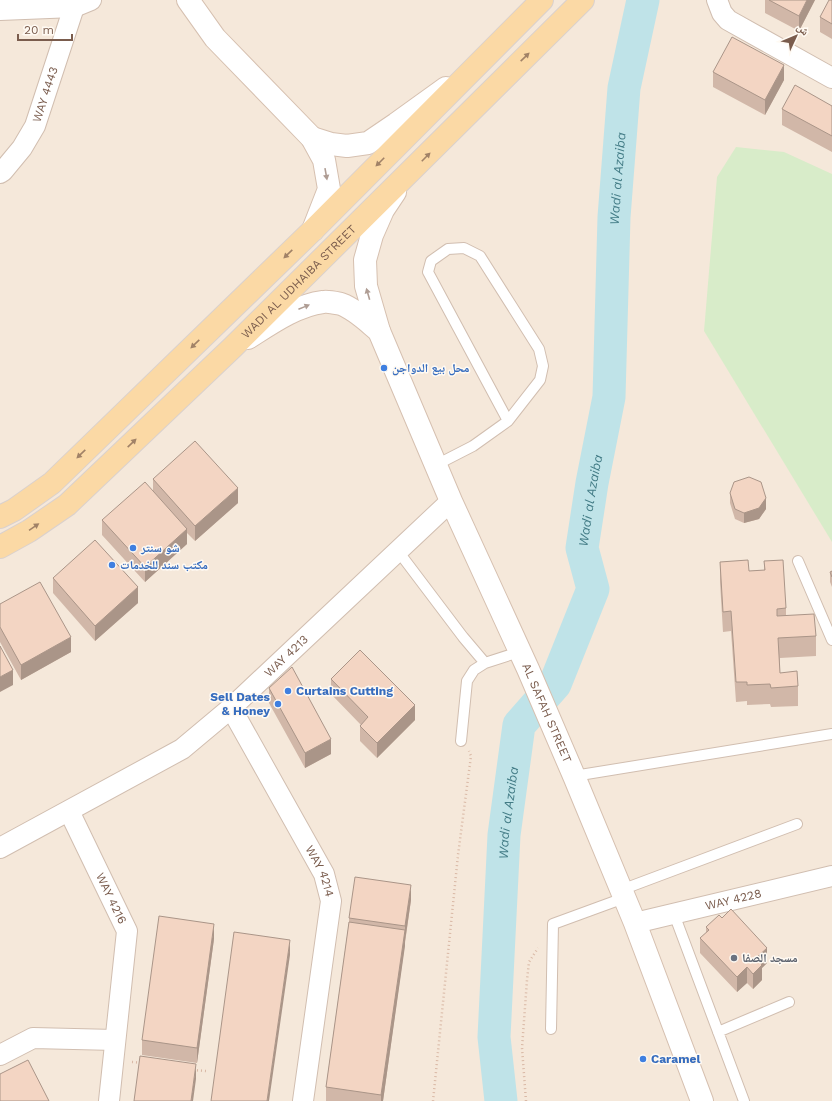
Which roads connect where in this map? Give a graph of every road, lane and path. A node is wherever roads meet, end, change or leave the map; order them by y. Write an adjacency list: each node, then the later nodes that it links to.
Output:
1 (188, 0): 9 (street)
2 (542, 0): 7 (main road)
3 (583, 0): 11 (main road, WADI AL UDHAIBA STREET, one-way to 3)
4 (717, 0): 8 (street)
5 (83, 3): 6 (street); 10 (street, WAY 4443)
6 (0, 10)
7 (476, 65): 9 (street); 12 (main road, one-way to 12)
8 (832, 78)
9 (312, 138): 12 (street, one-way to 12)
10 (0, 173)
11 (402, 181): 13 (street, AL SAFAH STREET, one-way to 11); 14 (main road, WADI AL UDHAIBA STREET)
12 (313, 230): 18 (main road, one-way to 18)
13 (379, 331): 14 (street, AL SAFAH STREET, one-way to 13); 16 (street, AL SAFAH STREET)
14 (233, 347): 19 (main road, WADI AL UDHAIBA STREET, one-way to 14)
15 (508, 421): 15 (lane); 16 (lane)
16 (436, 465): 17 (street, AL SAFAH STREET)
17 (452, 500): 20 (street, WAY 4213); 23 (street, AL SAFAH STREET)
18 (0, 517)
19 (0, 546)
20 (398, 551): 24 (lane); 25 (street, WAY 4213)
21 (798, 561): 22 (lane)
22 (832, 640)
23 (523, 661): 24 (lane); 28 (street, AL SAFAH STREET)
24 (485, 663): 27 (lane)
25 (230, 708): 29 (street, WAY 4213); 47 (street, WAY 4214)
26 (832, 734): 28 (lane)
27 (460, 741): 48 (path)
28 (574, 776): 33 (street, AL SAFAH STREET)
29 (69, 811): 31 (street, WAY 4213); 40 (street, WAY 4216)
30 (797, 824): 33 (lane)
31 (0, 848)
32 (832, 876): 34 (street, WAY 4228)
33 (622, 894): 35 (lane); 36 (street, AL SAFAH STREET)
34 (674, 914): 36 (street, WAY 4228); 39 (lane)
35 (553, 924): 38 (lane); 49 (path)
36 (635, 924): 50 (street, AL SAFAH STREET)
37 (789, 1002): 39 (lane)
38 (551, 1029)
39 (718, 1032): 51 (lane)
40 (116, 1040): 41 (street); 42 (street, WAY 4216)
41 (0, 1056)
42 (113, 1059): 43 (path); 46 (street, WAY 4216)
43 (144, 1063)
44 (190, 1069): 45 (path)
45 (206, 1071)
46 (109, 1101)
47 (303, 1101)
48 (433, 1101)
49 (526, 1101)
50 (702, 1101)
51 (744, 1101)

